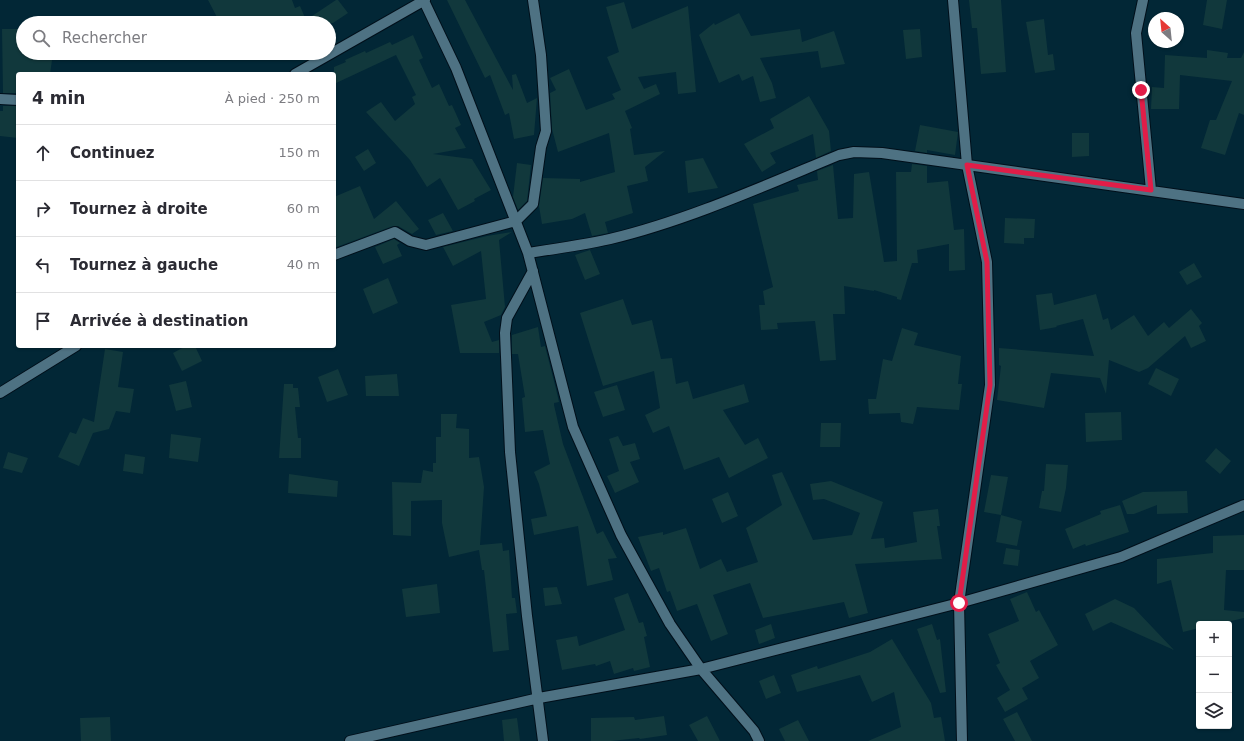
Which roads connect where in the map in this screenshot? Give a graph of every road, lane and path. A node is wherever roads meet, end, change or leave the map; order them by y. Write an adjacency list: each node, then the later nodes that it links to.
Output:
1 (425, 0): 5 (street); 13 (street)
2 (533, 0): 13 (street)
3 (953, 0): 10 (street)
4 (1143, 0): 11 (street)
5 (336, 51)
6 (320, 60): 7 (street)
7 (299, 72)
8 (0, 99): 9 (street)
9 (16, 100)
10 (967, 165): 11 (street); 14 (street); 20 (street)
11 (1151, 190): 12 (street)
12 (1244, 204)
13 (516, 221): 14 (street); 15 (street)
14 (528, 253): 16 (street)
15 (336, 254)
16 (533, 271): 21 (street); 22 (street)
17 (73, 348): 18 (street)
18 (0, 393)
19 (1244, 505): 20 (street)
20 (959, 603): 21 (street); 26 (street)
21 (701, 669): 22 (street); 25 (street)
22 (539, 698): 23 (street); 24 (street)
23 (355, 740)
24 (543, 741)
25 (759, 741)
26 (962, 741)

